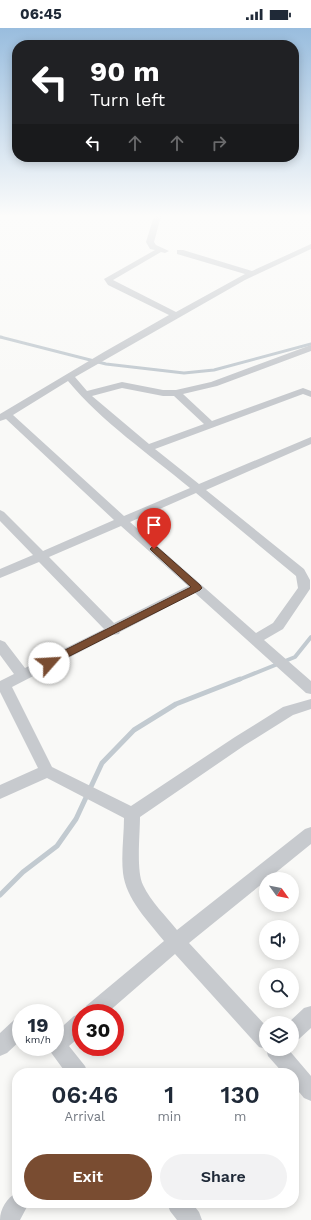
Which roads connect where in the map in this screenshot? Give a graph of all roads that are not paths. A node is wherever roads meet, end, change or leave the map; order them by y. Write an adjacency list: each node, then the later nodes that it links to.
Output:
1 (127, 272): 7 (street)
2 (222, 272): 6 (street)
3 (246, 272): 5 (street)
4 (255, 272): 5 (street)
5 (252, 273): 6 (street)
6 (242, 278): 7 (street)
7 (175, 315): 9 (street)
8 (311, 348): 10 (street)
9 (70, 377): 12 (street); 13 (street)
10 (176, 393): 12 (street); 14 (street)
11 (311, 394): 14 (street)
12 (85, 395): 16 (street)
13 (3, 416): 19 (street)
14 (211, 425): 16 (street)
15 (311, 440): 17 (street)
16 (148, 448): 17 (street)
17 (198, 490): 19 (street); 24 (street)
18 (0, 514): 20 (street)
19 (122, 521): 20 (street); 22 (street)
20 (40, 556): 21 (street); 23 (street)
21 (0, 574)
22 (197, 588): 23 (street); 24 (street)
23 (114, 631): 26 (street)
24 (255, 639): 28 (street)
25 (0, 645): 26 (street)
26 (22, 675): 27 (street)
27 (2, 686): 30 (street)
28 (311, 689)
29 (311, 704): 32 (street)
30 (47, 771): 31 (street); 32 (street)
31 (0, 792)
32 (132, 814): 34 (street)
33 (311, 834): 34 (street)
34 (176, 942): 35 (street); 39 (street)
35 (103, 1004)
36 (311, 1015): 37 (street)
37 (299, 1026)
38 (72, 1031): 41 (street)
39 (259, 1032)
40 (12, 1035): 42 (street)
41 (64, 1037)
42 (0, 1046)
43 (64, 1056): 45 (street)
44 (281, 1056): 46 (street)
45 (74, 1068)
46 (291, 1068)
47 (299, 1077): 48 (street)
48 (311, 1091)
49 (15, 1208): 51 (street)
50 (182, 1208): 52 (street)
51 (8, 1220)
52 (191, 1220)

